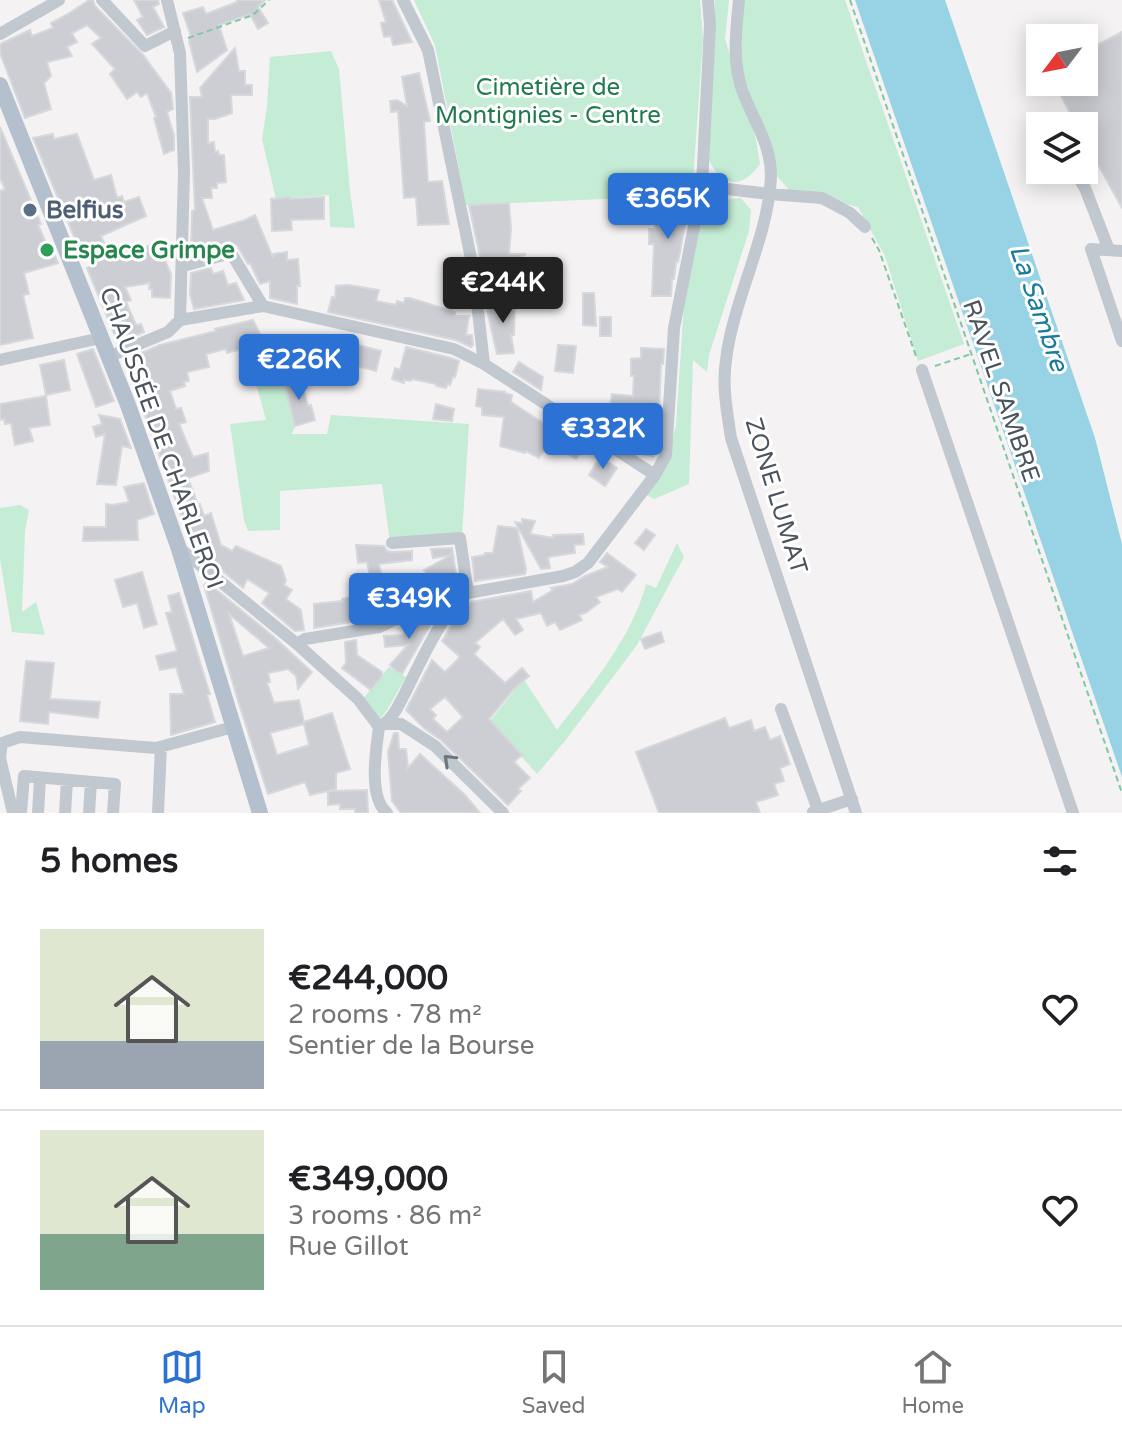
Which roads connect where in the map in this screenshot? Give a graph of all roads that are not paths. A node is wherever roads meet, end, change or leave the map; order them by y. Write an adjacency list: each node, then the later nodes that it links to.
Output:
1 (59, 0): 7 (street)
2 (102, 0): 8 (street)
3 (167, 0): 8 (street)
4 (403, 0): 22 (street)
5 (708, 0): 11 (street)
6 (739, 0): 12 (street, ZONE LUMAT)
7 (0, 34)
8 (176, 36): 15 (street)
9 (0, 85): 18 (main road, CHAUSSÉE DE CHARLEROI)
10 (1083, 184): 14 (street)
11 (702, 186): 12 (street); 24 (street)
12 (769, 194): 13 (street); 36 (street, ZONE LUMAT)
13 (865, 227)
14 (1115, 251): 19 (street)
15 (183, 266): 16 (street); 17 (street)
16 (263, 306): 17 (street); 22 (street)
17 (180, 320): 20 (street)
18 (101, 338): 20 (main road, CHAUSSÉE DE CHARLEROI); 21 (street)
19 (1122, 341)
20 (108, 357): 26 (main road, CHAUSSÉE DE CHARLEROI)
21 (0, 360)
22 (484, 364): 24 (street)
23 (922, 370): 49 (street)
24 (655, 475): 27 (street)
25 (392, 543): 27 (street)
26 (178, 546): 28 (street); 31 (main road, CHAUSSÉE DE CHARLEROI)
27 (468, 593): 28 (street); 30 (street)
28 (297, 644): 30 (street)
29 (781, 709): 38 (street)
30 (382, 726): 37 (street); 47 (street, one-way to 30)
31 (233, 727): 32 (street); 46 (main road, CHAUSSÉE DE CHARLEROI)
32 (161, 747): 39 (street); 45 (street)
33 (40, 778): 34 (street); 40 (street); 41 (street)
34 (67, 780): 35 (street); 42 (street)
35 (91, 782): 43 (street); 44 (street)
36 (852, 799): 38 (street); 48 (street, ZONE LUMAT)
37 (382, 811)
38 (815, 812)
39 (13, 813)
40 (21, 813)
41 (38, 813)
42 (65, 813)
43 (89, 813)
44 (113, 813)
45 (158, 813)
46 (260, 813)
47 (503, 813)
48 (856, 813)
49 (1073, 813)

